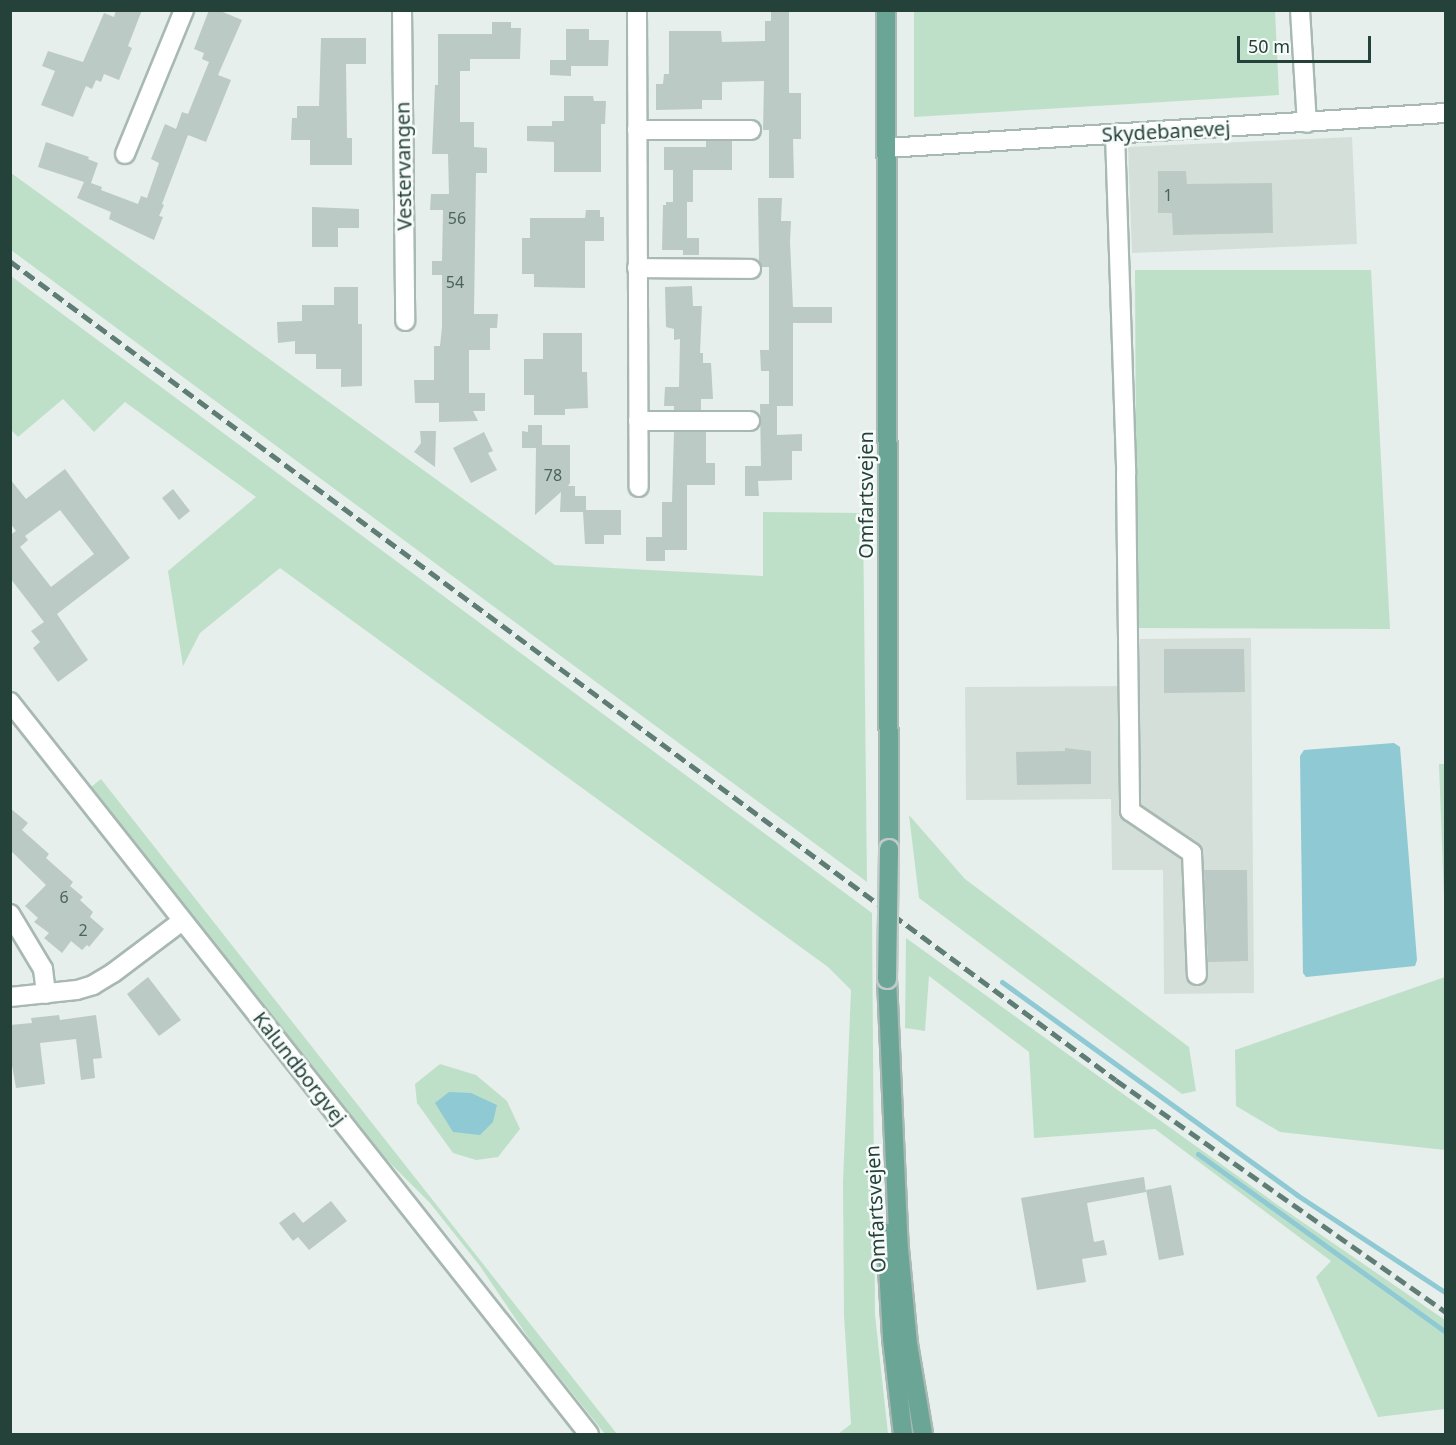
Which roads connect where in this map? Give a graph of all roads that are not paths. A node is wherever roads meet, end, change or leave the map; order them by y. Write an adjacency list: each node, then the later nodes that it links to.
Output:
1 (184, 10): 12 (street)
2 (402, 10): 15 (street, Vestervangen)
3 (637, 10): 8 (street)
4 (886, 10): 11 (main road, Omfartsvejen)
5 (1300, 10): 7 (street)
6 (1446, 113): 7 (street, Skydebanevej)
7 (1307, 123): 10 (street, Skydebanevej)
8 (637, 130): 9 (street); 13 (street)
9 (751, 130)
10 (1115, 134): 11 (street, Skydebanevej); 22 (street)
11 (886, 148): 23 (main road, Omfartsvejen, bridge)
12 (125, 154)
13 (637, 268): 14 (street); 17 (street)
14 (751, 269)
15 (405, 321)
16 (750, 421): 17 (street)
17 (638, 422): 18 (street)
18 (639, 487)
19 (10, 702): 21 (street, Kalundborgvej)
20 (10, 914): 24 (street)
21 (182, 921): 24 (street); 26 (street, Kalundborgvej)
22 (1197, 975)
23 (887, 979): 27 (main road, Omfartsvejen); 28 (main road, Omfartsvejen)
24 (46, 994): 25 (street)
25 (10, 997)
26 (589, 1434)
27 (903, 1434)
28 (923, 1434)

